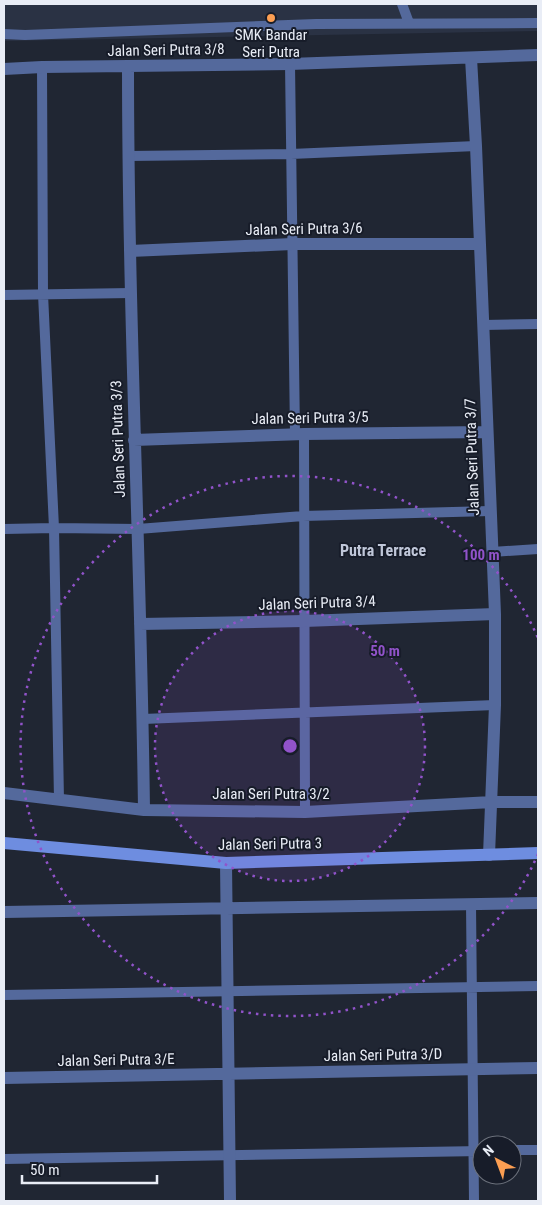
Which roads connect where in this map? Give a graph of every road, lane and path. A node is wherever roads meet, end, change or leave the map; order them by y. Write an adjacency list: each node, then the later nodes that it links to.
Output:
1 (402, 4): 2 (lane)
2 (409, 23): 3 (lane); 4 (lane)
3 (538, 23)
4 (4, 34)
5 (538, 55): 6 (street, Jalan Seri Putra 3/8)
6 (471, 58): 7 (street, Jalan Seri Putra 3/8); 11 (street, Jalan Seri Putra 3/7)
7 (290, 64): 9 (street, Jalan Seri Putra 3/8); 12 (lane)
8 (42, 66): 9 (street, Jalan Seri Putra 3/8); 10 (street, Jalan Seri Putra 3/8); 18 (lane)
9 (128, 67): 13 (street, Jalan Seri Putra 3/3)
10 (4, 69)
11 (476, 146): 12 (lane); 15 (street, Jalan Seri Putra 3/7)
12 (291, 154): 13 (lane); 14 (lane)
13 (128, 156): 16 (street, Jalan Seri Putra 3/3)
14 (292, 244): 15 (street, Jalan Seri Putra 3/6); 16 (street, Jalan Seri Putra 3/6); 23 (lane)
15 (480, 244): 21 (street, Jalan Seri Putra 3/7)
16 (130, 251): 17 (street, Jalan Seri Putra 3/3)
17 (131, 293): 18 (lane); 24 (street, Jalan Seri Putra 3/3)
18 (43, 294): 19 (lane); 27 (lane)
19 (4, 295)
20 (538, 324): 21 (lane)
21 (483, 325): 22 (street, Jalan Seri Putra 3/7)
22 (487, 432): 23 (street, Jalan Seri Putra 3/5); 25 (street, Jalan Seri Putra 3/7)
23 (299, 434): 24 (street, Jalan Seri Putra 3/5); 26 (lane)
24 (134, 440): 29 (street, Jalan Seri Putra 3/3)
25 (490, 511): 26 (lane); 31 (street, Jalan Seri Putra 3/7)
26 (303, 516): 29 (lane); 33 (lane)
27 (54, 528): 28 (lane); 29 (lane); 39 (lane)
28 (4, 529)
29 (138, 529): 34 (street, Jalan Seri Putra 3/3)
30 (538, 549): 31 (lane)
31 (492, 552): 32 (street, Jalan Seri Putra 3/7)
32 (495, 614): 33 (street, Jalan Seri Putra 3/4); 35 (street, Jalan Seri Putra 3/7)
33 (304, 621): 34 (street, Jalan Seri Putra 3/4); 36 (lane)
34 (140, 624): 37 (street, Jalan Seri Putra 3/3)
35 (495, 705): 36 (lane); 40 (street, Jalan Seri Putra 3/7)
36 (304, 712): 37 (lane); 43 (lane)
37 (142, 719): 42 (street, Jalan Seri Putra 3/3)
38 (4, 793): 39 (street, Jalan Seri Putra 3/2)
39 (59, 800): 42 (street, Jalan Seri Putra 3/2)
40 (492, 802): 41 (street, Jalan Seri Putra 3/2); 43 (street, Jalan Seri Putra 3/2); 46 (street, Jalan Seri Putra 3/7)
41 (538, 802)
42 (144, 810): 43 (street, Jalan Seri Putra 3/2)
43 (305, 812)
44 (4, 843): 47 (street, Jalan Seri Putra 3)
45 (538, 853): 46 (street, Jalan Seri Putra 3)
46 (489, 855): 47 (street, Jalan Seri Putra 3)
47 (226, 863): 50 (street)
48 (538, 902): 49 (street)
49 (471, 904): 50 (street); 53 (lane)
50 (226, 908): 51 (street); 54 (street)
51 (4, 912)
52 (538, 986): 53 (lane)
53 (472, 987): 54 (lane); 57 (lane)
54 (227, 991): 55 (lane); 58 (street)
55 (4, 995)
56 (538, 1068): 57 (street, Jalan Seri Putra 3/D)
57 (473, 1070): 58 (street, Jalan Seri Putra 3/D); 60 (lane)
58 (228, 1074): 59 (street, Jalan Seri Putra 3/E); 64 (street)
59 (4, 1078)
60 (477, 1135)
61 (522, 1150): 62 (lane)
62 (538, 1150)
63 (472, 1151): 64 (lane)
64 (229, 1155): 65 (lane); 67 (street)
65 (4, 1160)
66 (475, 1185): 68 (lane)
67 (230, 1201)
68 (474, 1201)

